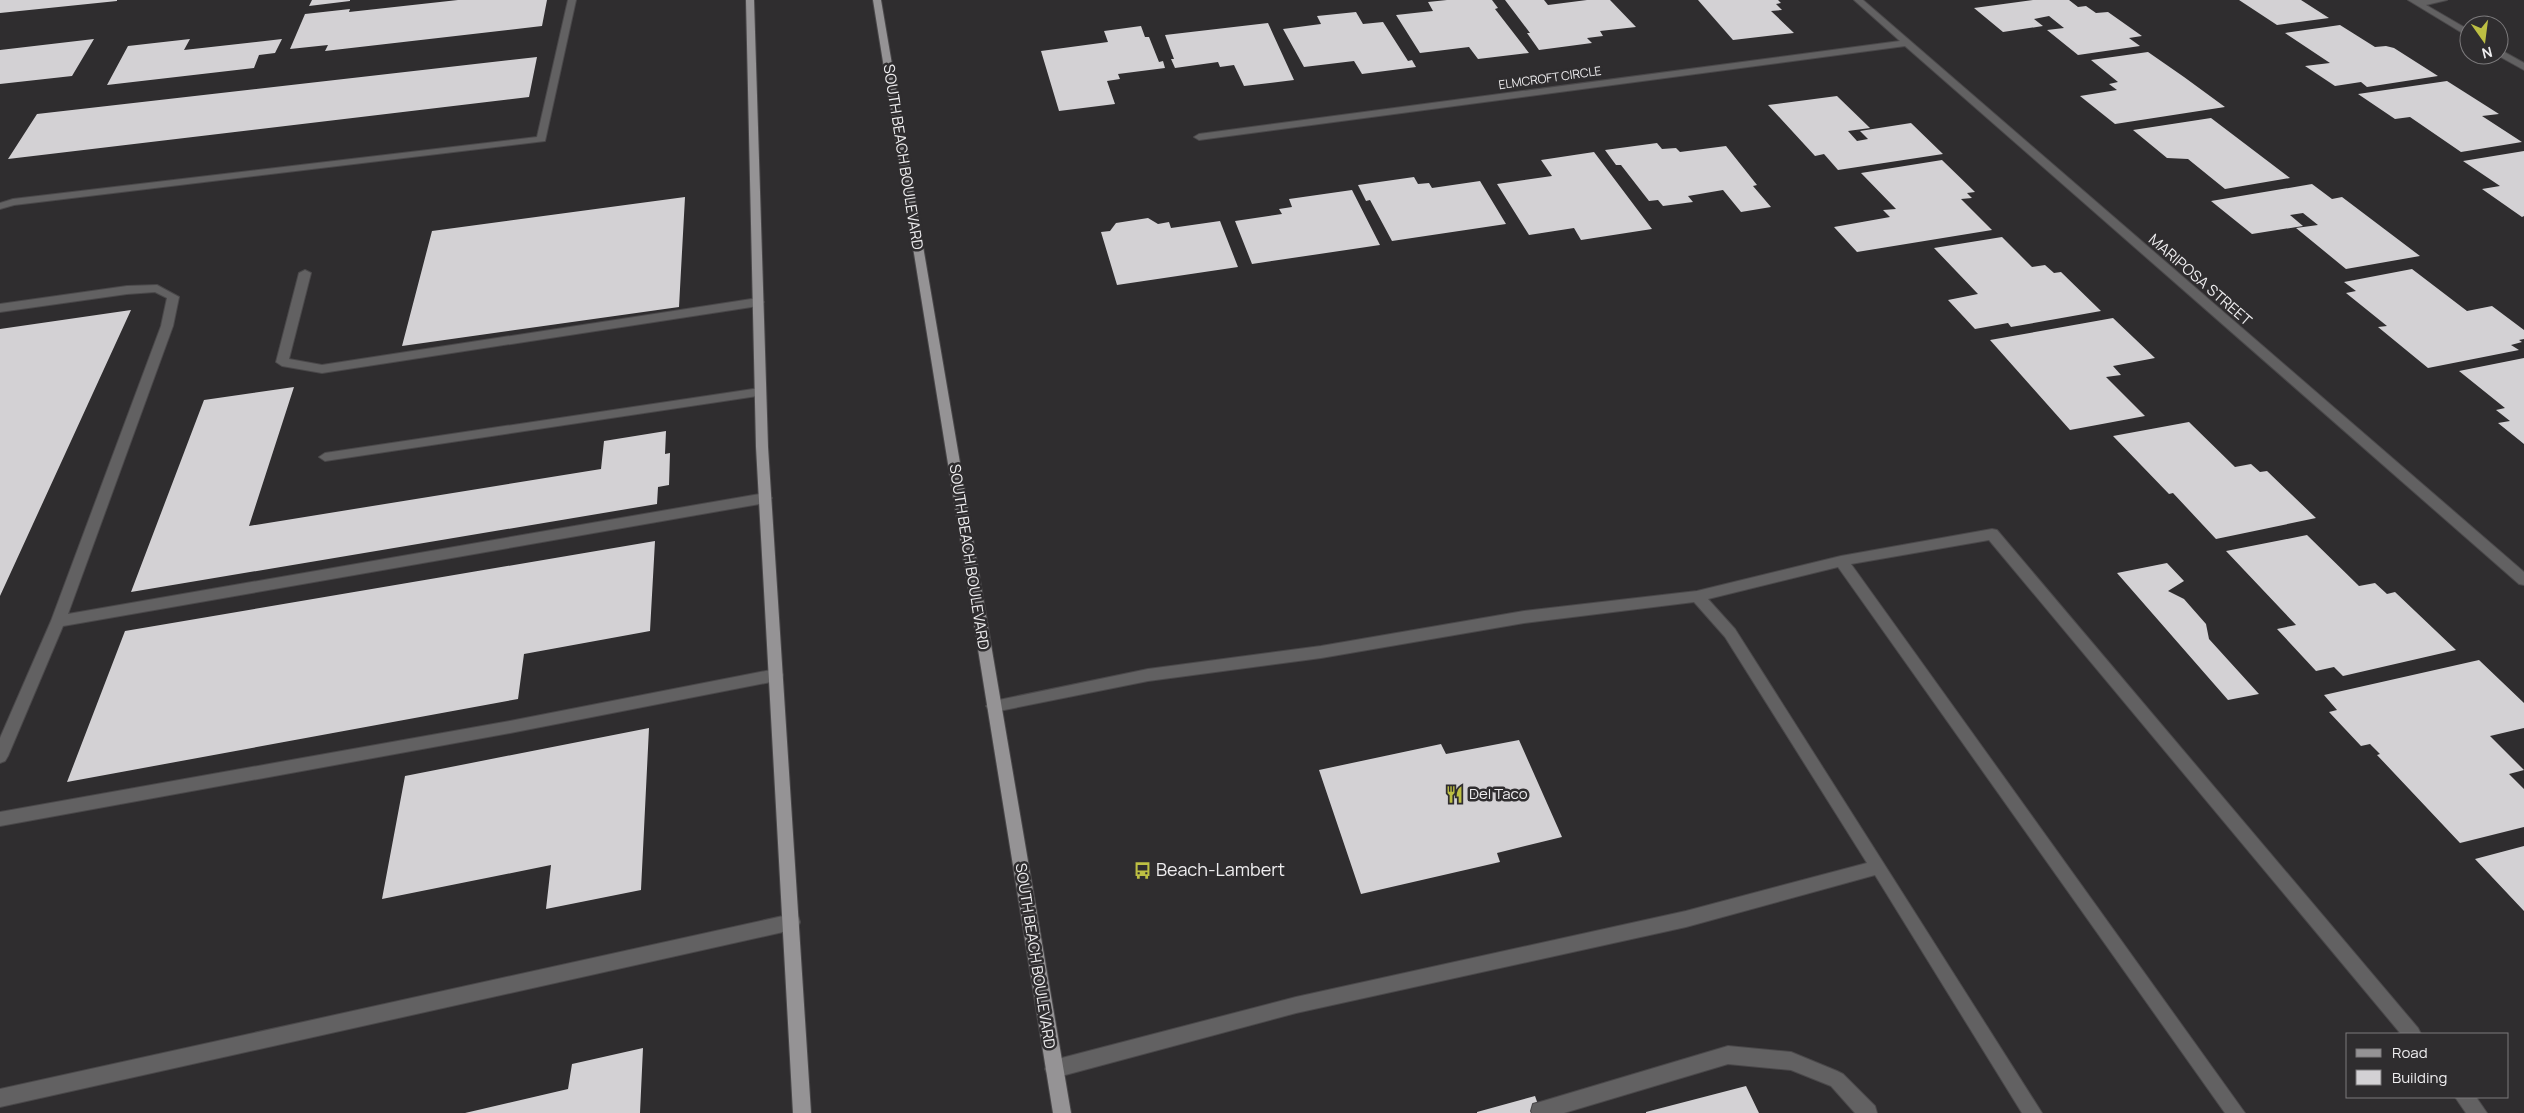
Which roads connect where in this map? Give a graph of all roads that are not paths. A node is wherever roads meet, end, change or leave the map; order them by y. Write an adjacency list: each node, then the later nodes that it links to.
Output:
1 (572, 0): 12 (street)
2 (750, 0): 14 (main road)
3 (877, 0): 24 (main road, SOUTH BEACH BOULEVARD)
4 (1858, 0): 8 (street, MARIPOSA STREET)
5 (2442, 0): 6 (street)
6 (2415, 2): 7 (street)
7 (2459, 28)
8 (1905, 43): 11 (street, ELMCROFT CIRCLE); 20 (street, MARIPOSA STREET)
9 (2509, 58): 10 (street)
10 (2524, 67)
11 (1199, 138)
12 (0, 206)
13 (305, 273): 14 (street)
14 (758, 302): 16 (main road)
15 (0, 308): 22 (street)
16 (760, 392): 17 (street); 18 (main road)
17 (325, 457)
18 (765, 498): 22 (street); 23 (main road)
19 (1841, 561): 21 (street); 29 (street); 38 (street)
20 (2524, 580)
21 (1697, 596): 24 (street); 27 (street)
22 (58, 621): 25 (street)
23 (776, 675): 26 (street); 28 (main road)
24 (994, 706): 30 (main road, SOUTH BEACH BOULEVARD)
25 (0, 756)
26 (0, 819)
27 (1879, 867): 30 (street); 37 (street)
28 (792, 922): 31 (street); 34 (main road)
29 (2411, 1033)
30 (1054, 1069): 35 (main road, SOUTH BEACH BOULEVARD)
31 (0, 1098)
32 (2465, 1098): 39 (street)
33 (1540, 1111): 36 (street)
34 (802, 1113)
35 (1062, 1113)
36 (1868, 1113)
37 (2033, 1113)
38 (2236, 1113)
39 (2478, 1113)

